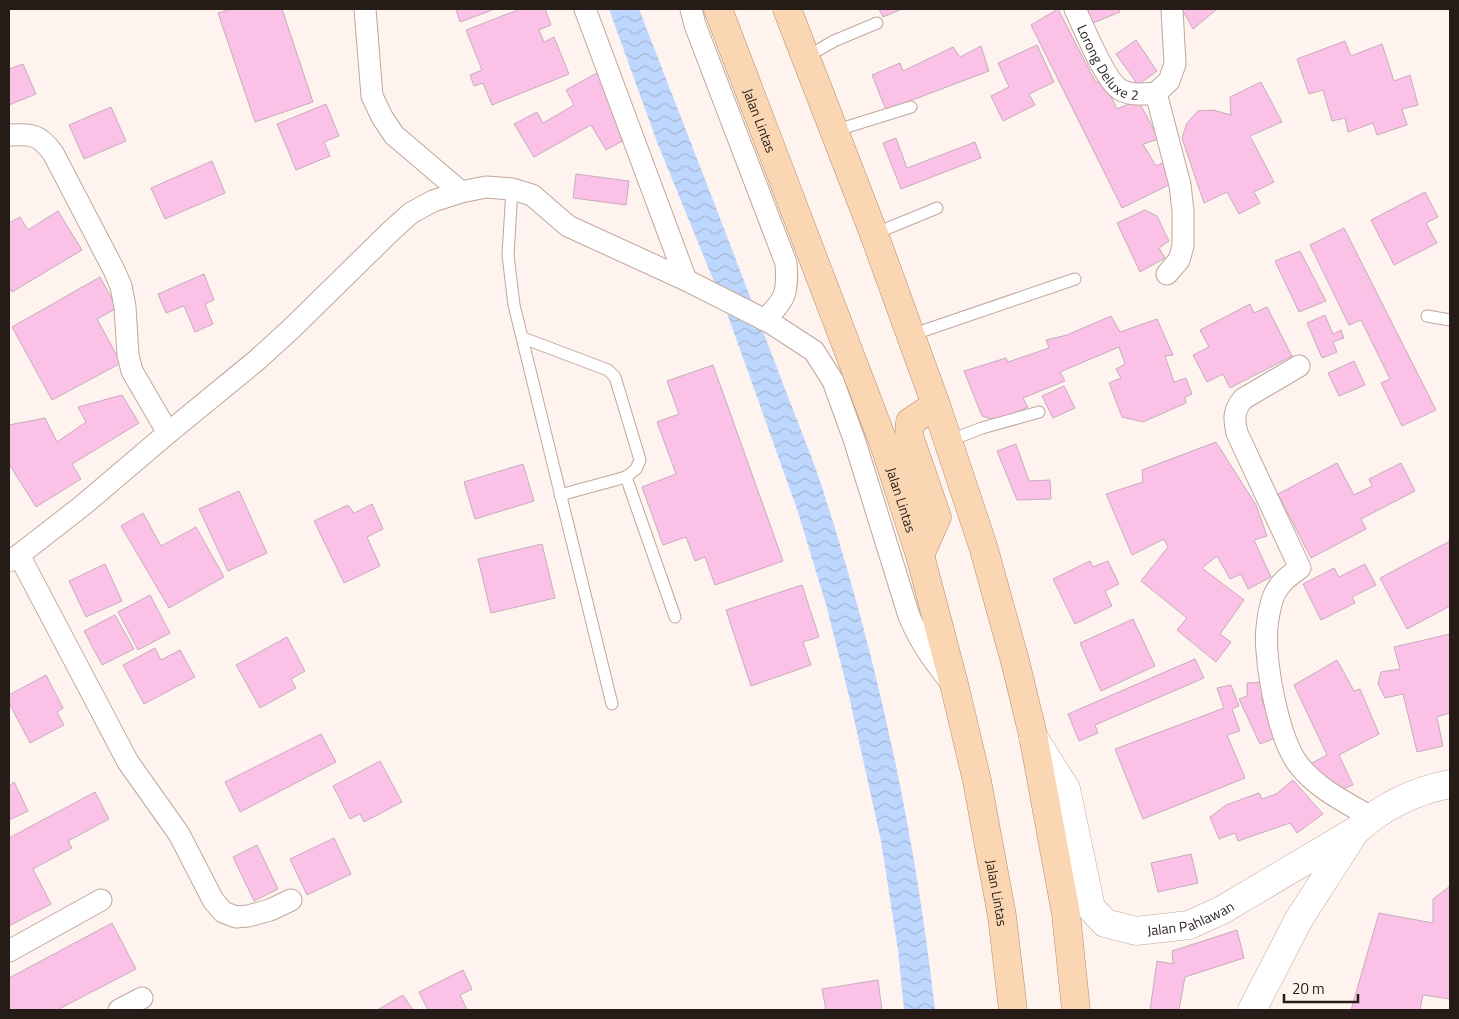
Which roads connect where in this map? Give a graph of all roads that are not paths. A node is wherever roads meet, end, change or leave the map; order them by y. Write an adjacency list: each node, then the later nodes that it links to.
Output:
1 (365, 9): 15 (street)
2 (585, 9): 20 (street)
3 (691, 9): 22 (street)
4 (718, 9): 33 (highway, Jalan Lintas)
5 (787, 9): 9 (highway)
6 (1075, 9): 10 (street, Lorong Deluxe 2)
7 (1172, 9): 10 (street, Lorong Deluxe 2)
8 (877, 23): 9 (lane)
9 (806, 57): 12 (highway)
10 (1156, 93): 18 (street)
11 (912, 107): 12 (lane)
12 (834, 131): 17 (highway)
13 (9, 135): 29 (street)
14 (512, 190): 15 (street); 20 (street); 25 (lane)
15 (461, 192): 29 (street)
16 (937, 208): 17 (lane)
17 (874, 234): 24 (highway)
18 (1167, 274)
19 (1075, 279): 24 (lane)
20 (686, 280): 22 (street)
21 (1427, 316): 23 (lane)
22 (764, 320): 36 (street)
23 (1450, 320)
24 (910, 335): 27 (highway)
25 (523, 338): 31 (lane); 32 (lane)
26 (1299, 366): 40 (street)
27 (936, 405): 30 (highway); 33 (highway)
28 (1039, 412): 30 (lane)
29 (168, 432): 34 (street)
30 (948, 441): 38 (highway)
31 (626, 476): 32 (lane); 35 (lane)
32 (560, 495): 37 (lane)
33 (920, 555): 36 (highway, Jalan Lintas)
34 (14, 558): 43 (street)
35 (675, 617)
36 (955, 688): 48 (highway, Jalan Lintas)
37 (612, 704)
38 (1033, 736): 41 (street, Jalan Pahlawan); 49 (highway)
39 (1450, 784): 40 (street, Jalan Pahlawan)
40 (1364, 823): 41 (street, Jalan Pahlawan); 44 (street)
41 (1263, 886): 44 (street)
42 (100, 900): 45 (street)
43 (291, 900)
44 (1299, 919): 50 (street)
45 (9, 951)
46 (142, 998): 47 (street)
47 (119, 1010)
48 (1013, 1010)
49 (1076, 1010)
50 (1252, 1010)

